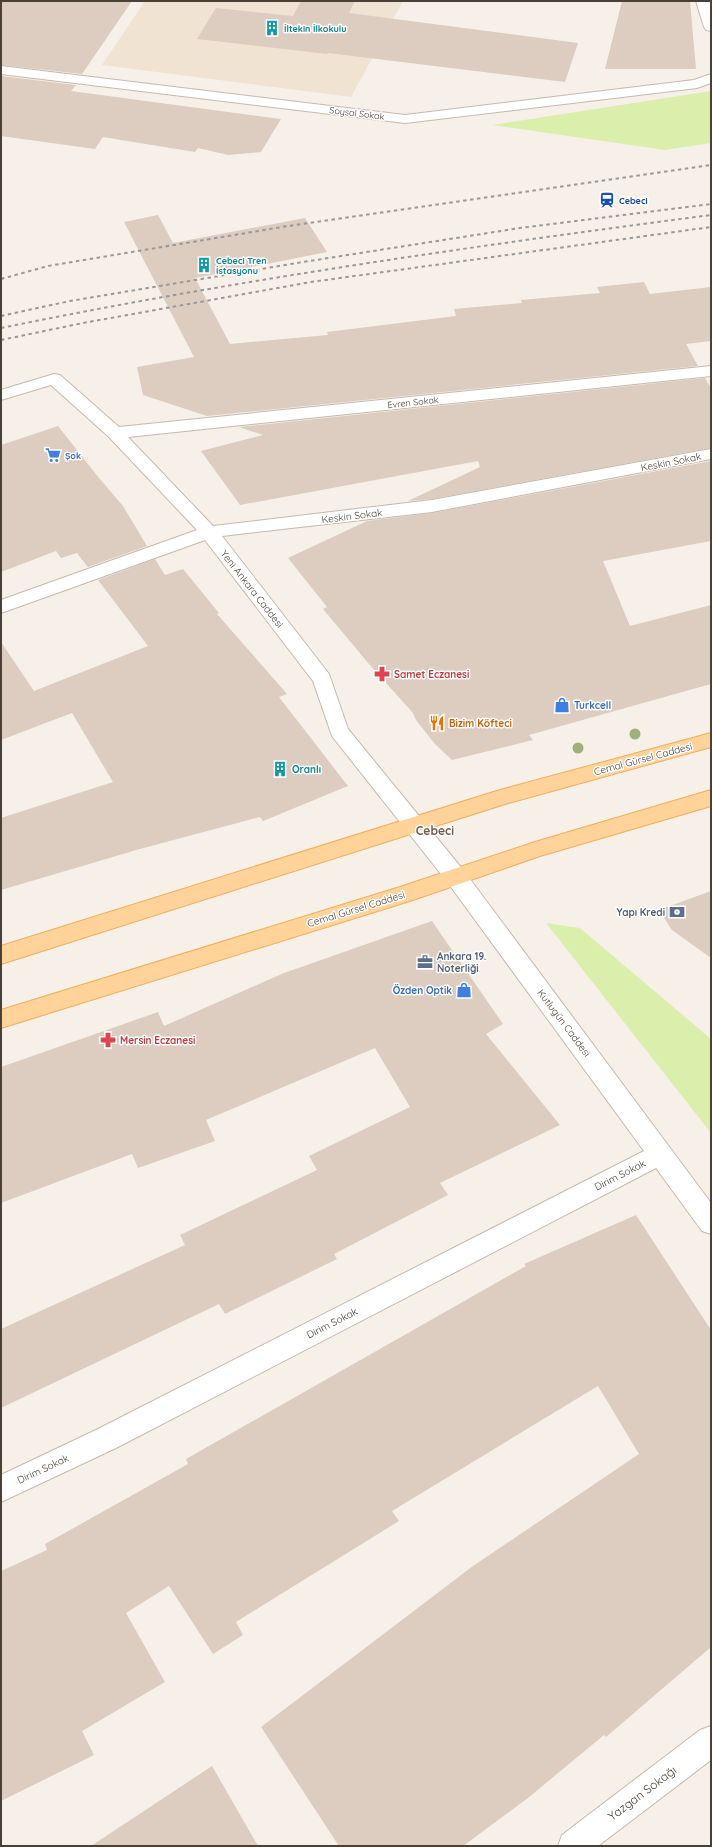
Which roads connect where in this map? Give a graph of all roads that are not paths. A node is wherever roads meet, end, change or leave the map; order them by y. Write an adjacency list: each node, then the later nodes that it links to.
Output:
1 (703, 1): 2 (street)
2 (711, 27)
3 (1, 70): 4 (street, Soysal Sokak)
4 (711, 78)
5 (711, 370): 7 (street, Evren Sokak)
6 (1, 394): 7 (street, Yeni Ankara Caddesi)
7 (115, 433): 9 (street, Yeni Ankara Caddesi)
8 (711, 454): 9 (street, Keskin Sokak)
9 (209, 532): 10 (street, Keskin Sokak); 13 (street, Yeni Ankara Caddesi)
10 (1, 607)
11 (711, 740): 13 (main road, Cemal Gürsel Caddesi)
12 (711, 798): 14 (main road, Cemal Gürsel Caddesi)
13 (415, 825): 14 (street, Kutlugün Caddesi); 15 (main road, Cemal Gürsel Caddesi)
14 (456, 877): 16 (main road, Cemal Gürsel Caddesi); 17 (street, Kutlugün Caddesi)
15 (1, 955)
16 (1, 1018)
17 (661, 1154): 18 (street, Kutlugün Caddesi); 19 (street, Dirim Sokak)
18 (711, 1223)
19 (1, 1489)
20 (711, 1741): 21 (street, Yazgan Sokağı)
21 (573, 1846)

